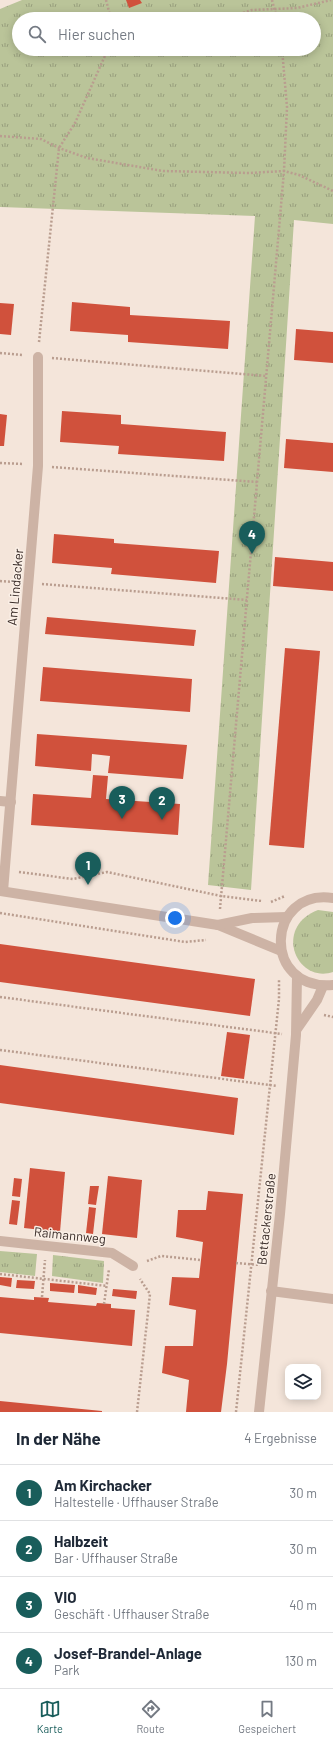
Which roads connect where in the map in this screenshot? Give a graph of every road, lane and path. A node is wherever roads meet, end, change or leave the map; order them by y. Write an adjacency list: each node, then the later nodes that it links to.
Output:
1 (106, 0): 5 (path)
2 (272, 0): 4 (path)
3 (331, 0): 4 (path)
4 (276, 10): 6 (path)
5 (109, 12)
6 (246, 12)
7 (105, 56): 10 (path)
8 (282, 56): 11 (path)
9 (0, 136): 10 (path)
10 (59, 148): 11 (path); 14 (path)
11 (284, 171): 12 (path); 15 (path)
12 (333, 191)
13 (0, 353): 14 (path)
14 (38, 357): 15 (path); 17 (street, Am Lindacker)
15 (266, 376): 18 (path)
16 (0, 463): 17 (path)
17 (38, 466): 18 (path); 20 (street, Am Lindacker)
18 (257, 482): 21 (path)
19 (0, 581): 20 (path)
20 (28, 583): 21 (path); 23 (street, Am Lindacker)
21 (247, 600): 27 (path)
22 (0, 801): 23 (street)
23 (11, 802): 24 (street, Am Lindacker)
24 (6, 870): 25 (street, Am Lindacker); 27 (path)
25 (1, 891): 31 (street)
26 (288, 894): 27 (path)
27 (221, 896): 31 (path)
28 (333, 898): 30 (street)
29 (0, 913): 32 (path)
30 (287, 917): 31 (street); 34 (street)
31 (218, 925): 32 (path); 34 (street)
32 (206, 940): 33 (path)
33 (213, 941)
34 (281, 951): 36 (street)
35 (276, 974): 40 (path)
36 (297, 976): 37 (street); 39 (street, Bettackerstraße)
37 (328, 985): 39 (street, Bettackerstraße)
38 (0, 997): 40 (path)
39 (297, 1032): 40 (path); 43 (street, Bettackerstraße)
40 (276, 1033): 42 (path)
41 (0, 1050): 42 (path)
42 (269, 1085): 43 (path); 49 (path)
43 (291, 1088): 51 (street, Bettackerstraße)
44 (0, 1241): 45 (street, Raimannweg)
45 (46, 1246): 46 (street, Raimannweg); 53 (path)
46 (112, 1253): 50 (street, Raimannweg); 54 (path)
47 (201, 1260): 50 (path)
48 (236, 1263): 49 (path)
49 (252, 1265): 51 (path); 60 (path)
50 (133, 1266): 59 (path)
51 (274, 1266): 55 (street, Bettackerstraße)
52 (0, 1274): 53 (path)
53 (43, 1279): 54 (path); 56 (path)
54 (107, 1286): 58 (path)
55 (271, 1291): 57 (street); 61 (street, Bettackerstraße)
56 (42, 1297)
57 (333, 1299)
58 (104, 1304)
59 (137, 1412)
60 (236, 1412)
61 (259, 1412)

